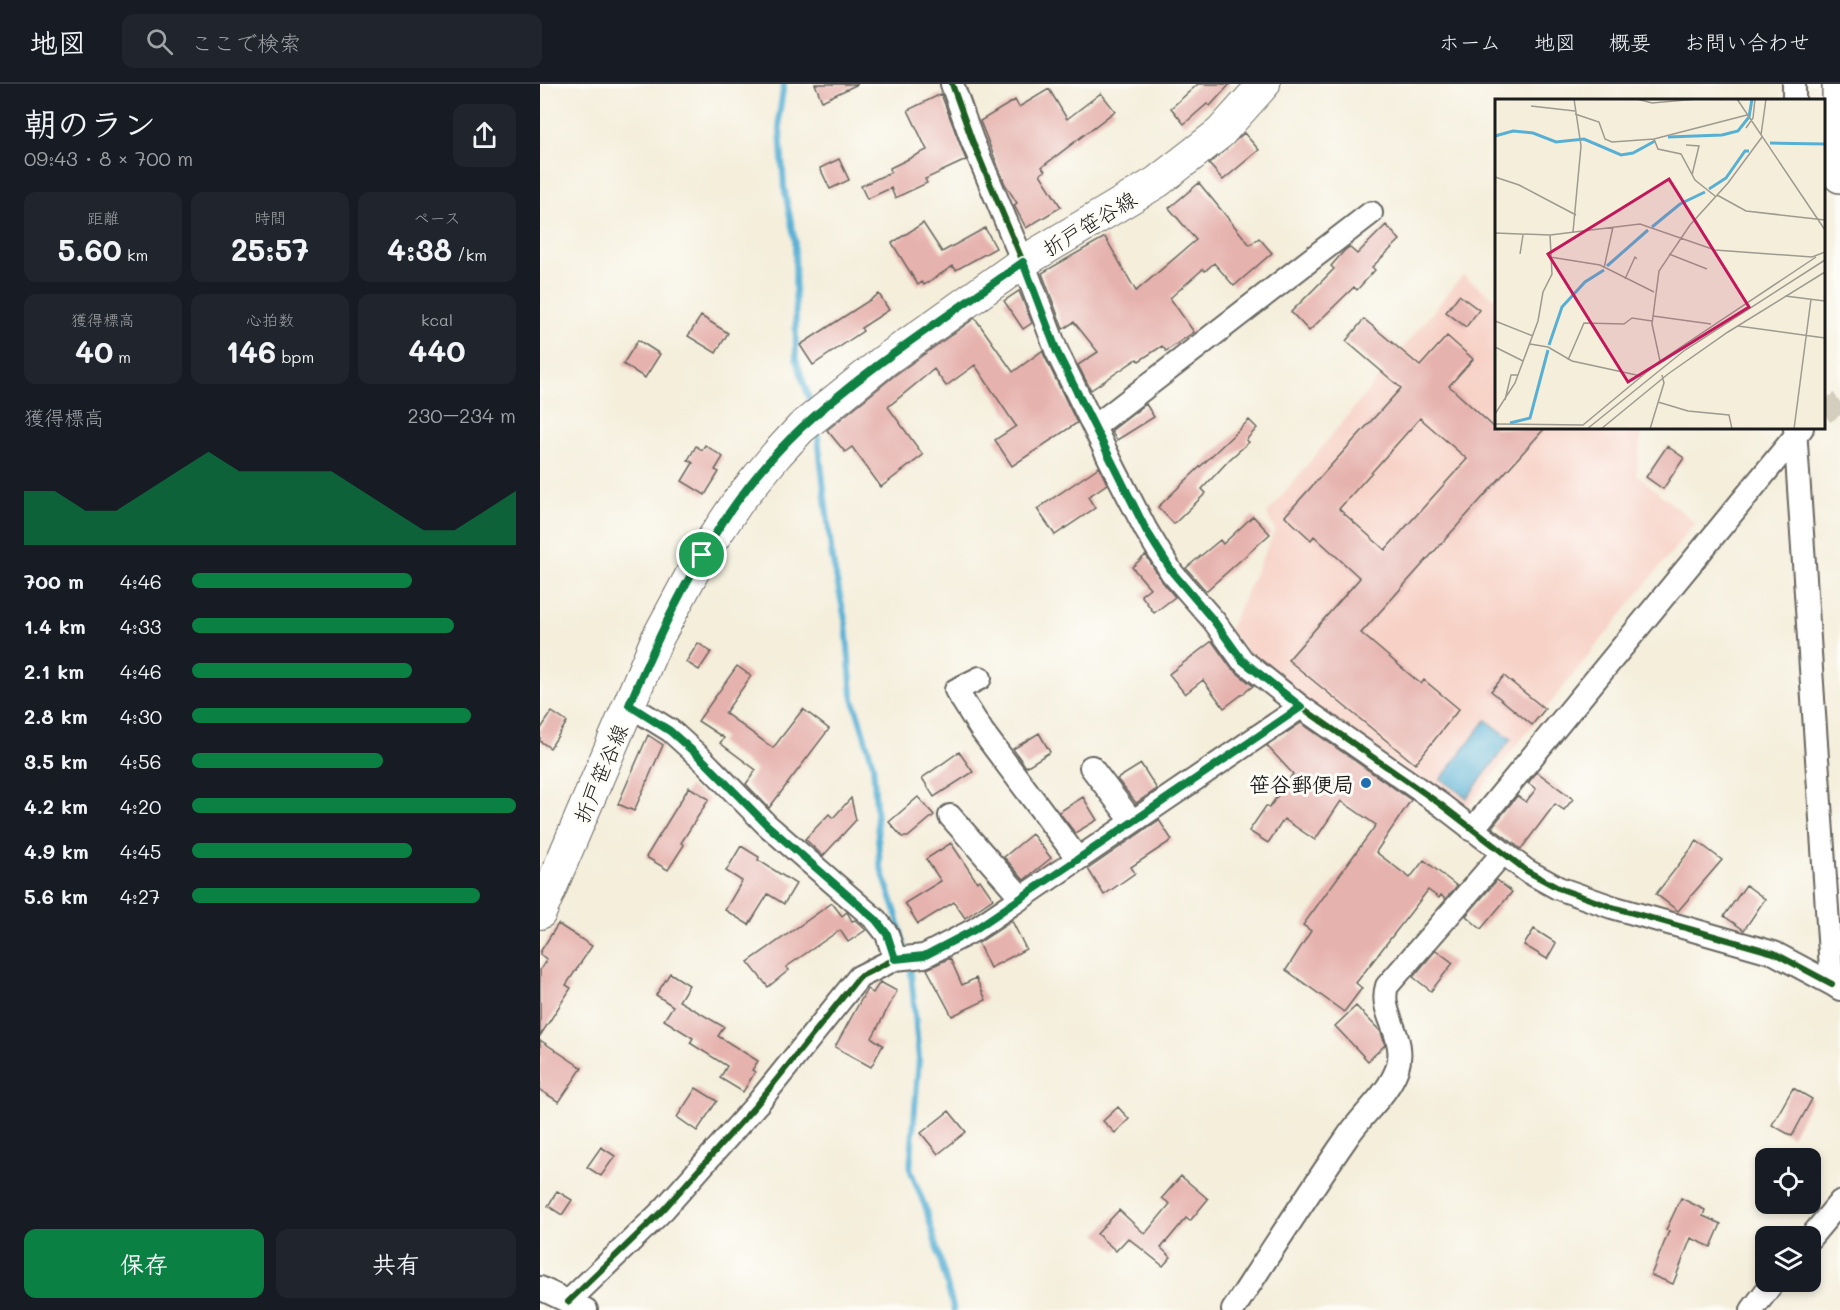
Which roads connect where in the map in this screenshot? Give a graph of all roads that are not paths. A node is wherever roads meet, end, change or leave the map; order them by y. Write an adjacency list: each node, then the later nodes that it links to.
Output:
1 (952, 84): 6 (street)
2 (1264, 84): 6 (main road, 折戸笹谷線)
3 (1839, 84): 4 (highway)
4 (1840, 176)
5 (1371, 213): 7 (street)
6 (1023, 262): 7 (street); 10 (main road, 折戸笹谷線)
7 (1094, 427): 11 (street)
8 (1798, 430): 15 (street); 21 (street)
9 (980, 678): 17 (street)
10 (629, 705): 19 (main road, 折戸笹谷線); 20 (street)
11 (1301, 707): 14 (street); 15 (street)
12 (1091, 767): 14 (street)
13 (950, 816): 18 (street)
14 (1132, 822): 17 (street)
15 (1472, 830): 16 (street)
16 (1502, 854): 21 (street); 27 (street)
17 (1078, 859): 18 (street)
18 (1022, 897): 20 (street)
19 (540, 914)
20 (895, 959): 26 (street)
21 (1836, 986)
22 (1840, 1202): 23 (street)
23 (1820, 1226)
24 (540, 1288): 26 (street)
25 (1766, 1292): 28 (street)
26 (577, 1306)
27 (1233, 1310)
28 (1752, 1310)

